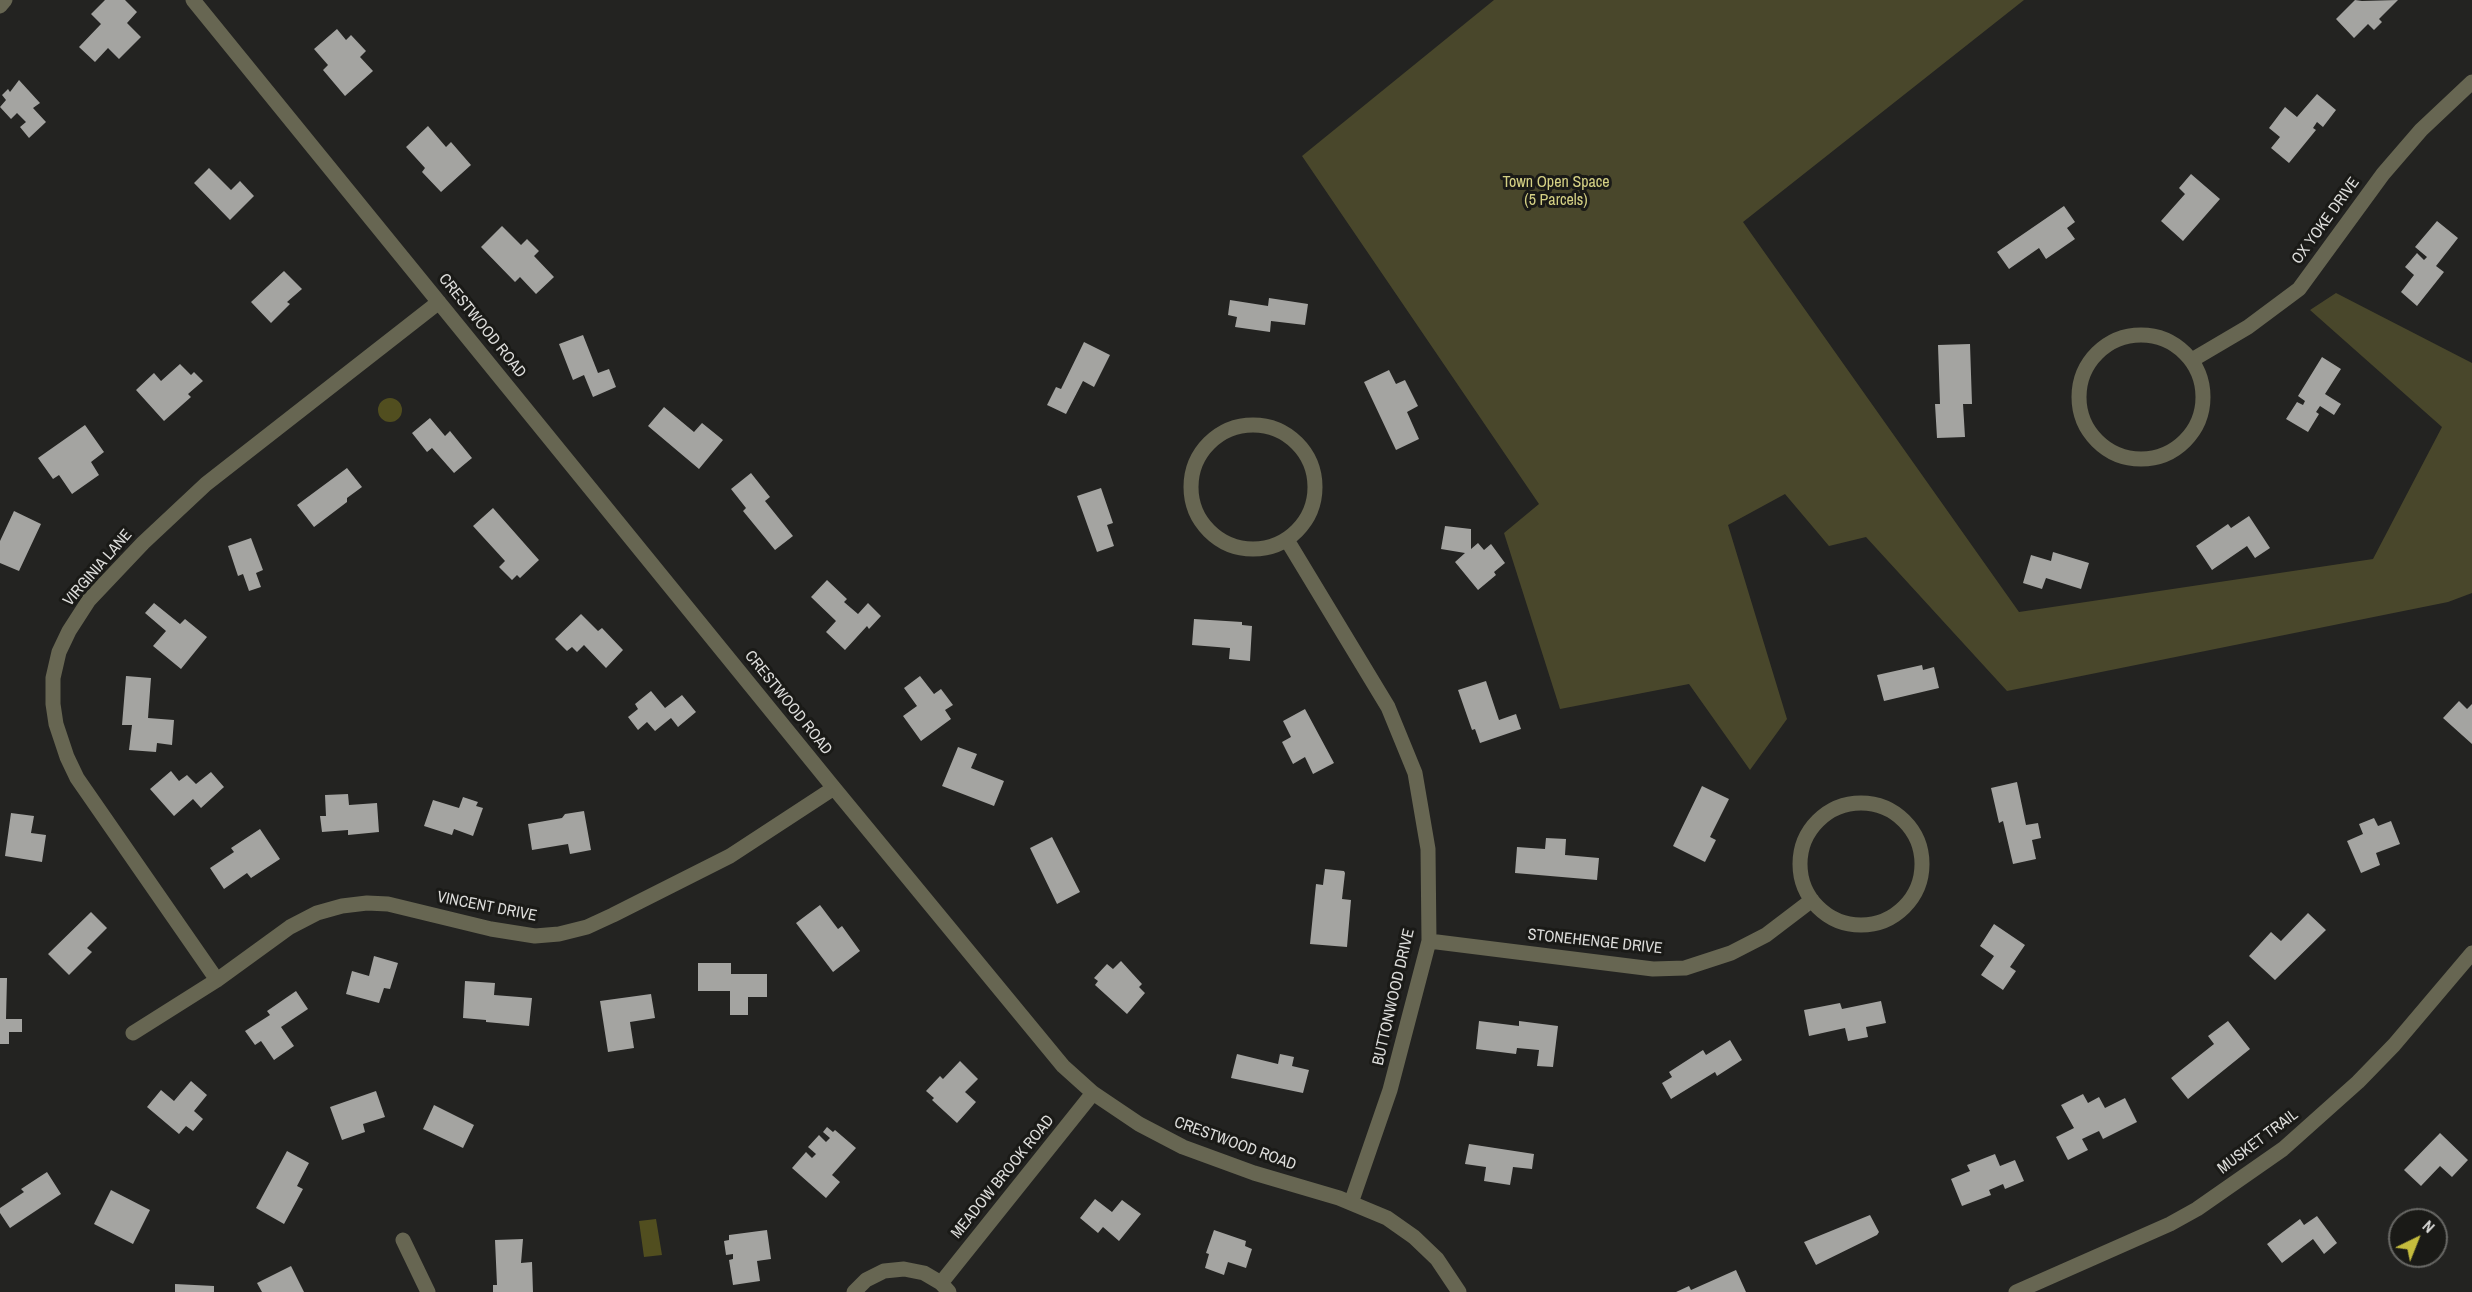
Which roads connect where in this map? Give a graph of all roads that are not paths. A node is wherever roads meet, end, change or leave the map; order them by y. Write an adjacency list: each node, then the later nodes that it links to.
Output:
1 (5, 0): 3 (street)
2 (193, 0): 5 (street, CRESTWOOD ROAD)
3 (0, 6)
4 (2472, 82): 6 (street, OX YOKE DRIVE)
5 (439, 302): 8 (street, CRESTWOOD ROAD); 12 (street, VIRGINIA LANE)
6 (2192, 360): 6 (street)
7 (1287, 540): 7 (street); 10 (street, BUTTONWOOD DRIVE)
8 (834, 788): 12 (street, VINCENT DRIVE); 14 (street, CRESTWOOD ROAD)
9 (1812, 900): 9 (street); 10 (street, STONEHENGE DRIVE)
10 (1429, 941): 15 (street, BUTTONWOOD DRIVE)
11 (2472, 953): 21 (street, MUSKET TRAIL)
12 (217, 980): 13 (street, VINCENT DRIVE)
13 (133, 1033)
14 (1093, 1093): 15 (street, CRESTWOOD ROAD); 17 (street, MEADOW BROOK ROAD)
15 (1351, 1203): 20 (street, CRESTWOOD ROAD)
16 (403, 1240): 18 (street)
17 (945, 1288): 19 (street, MEADOW BROOK ROAD)
18 (428, 1292)
19 (854, 1292)
20 (1459, 1292)
21 (2016, 1292)

